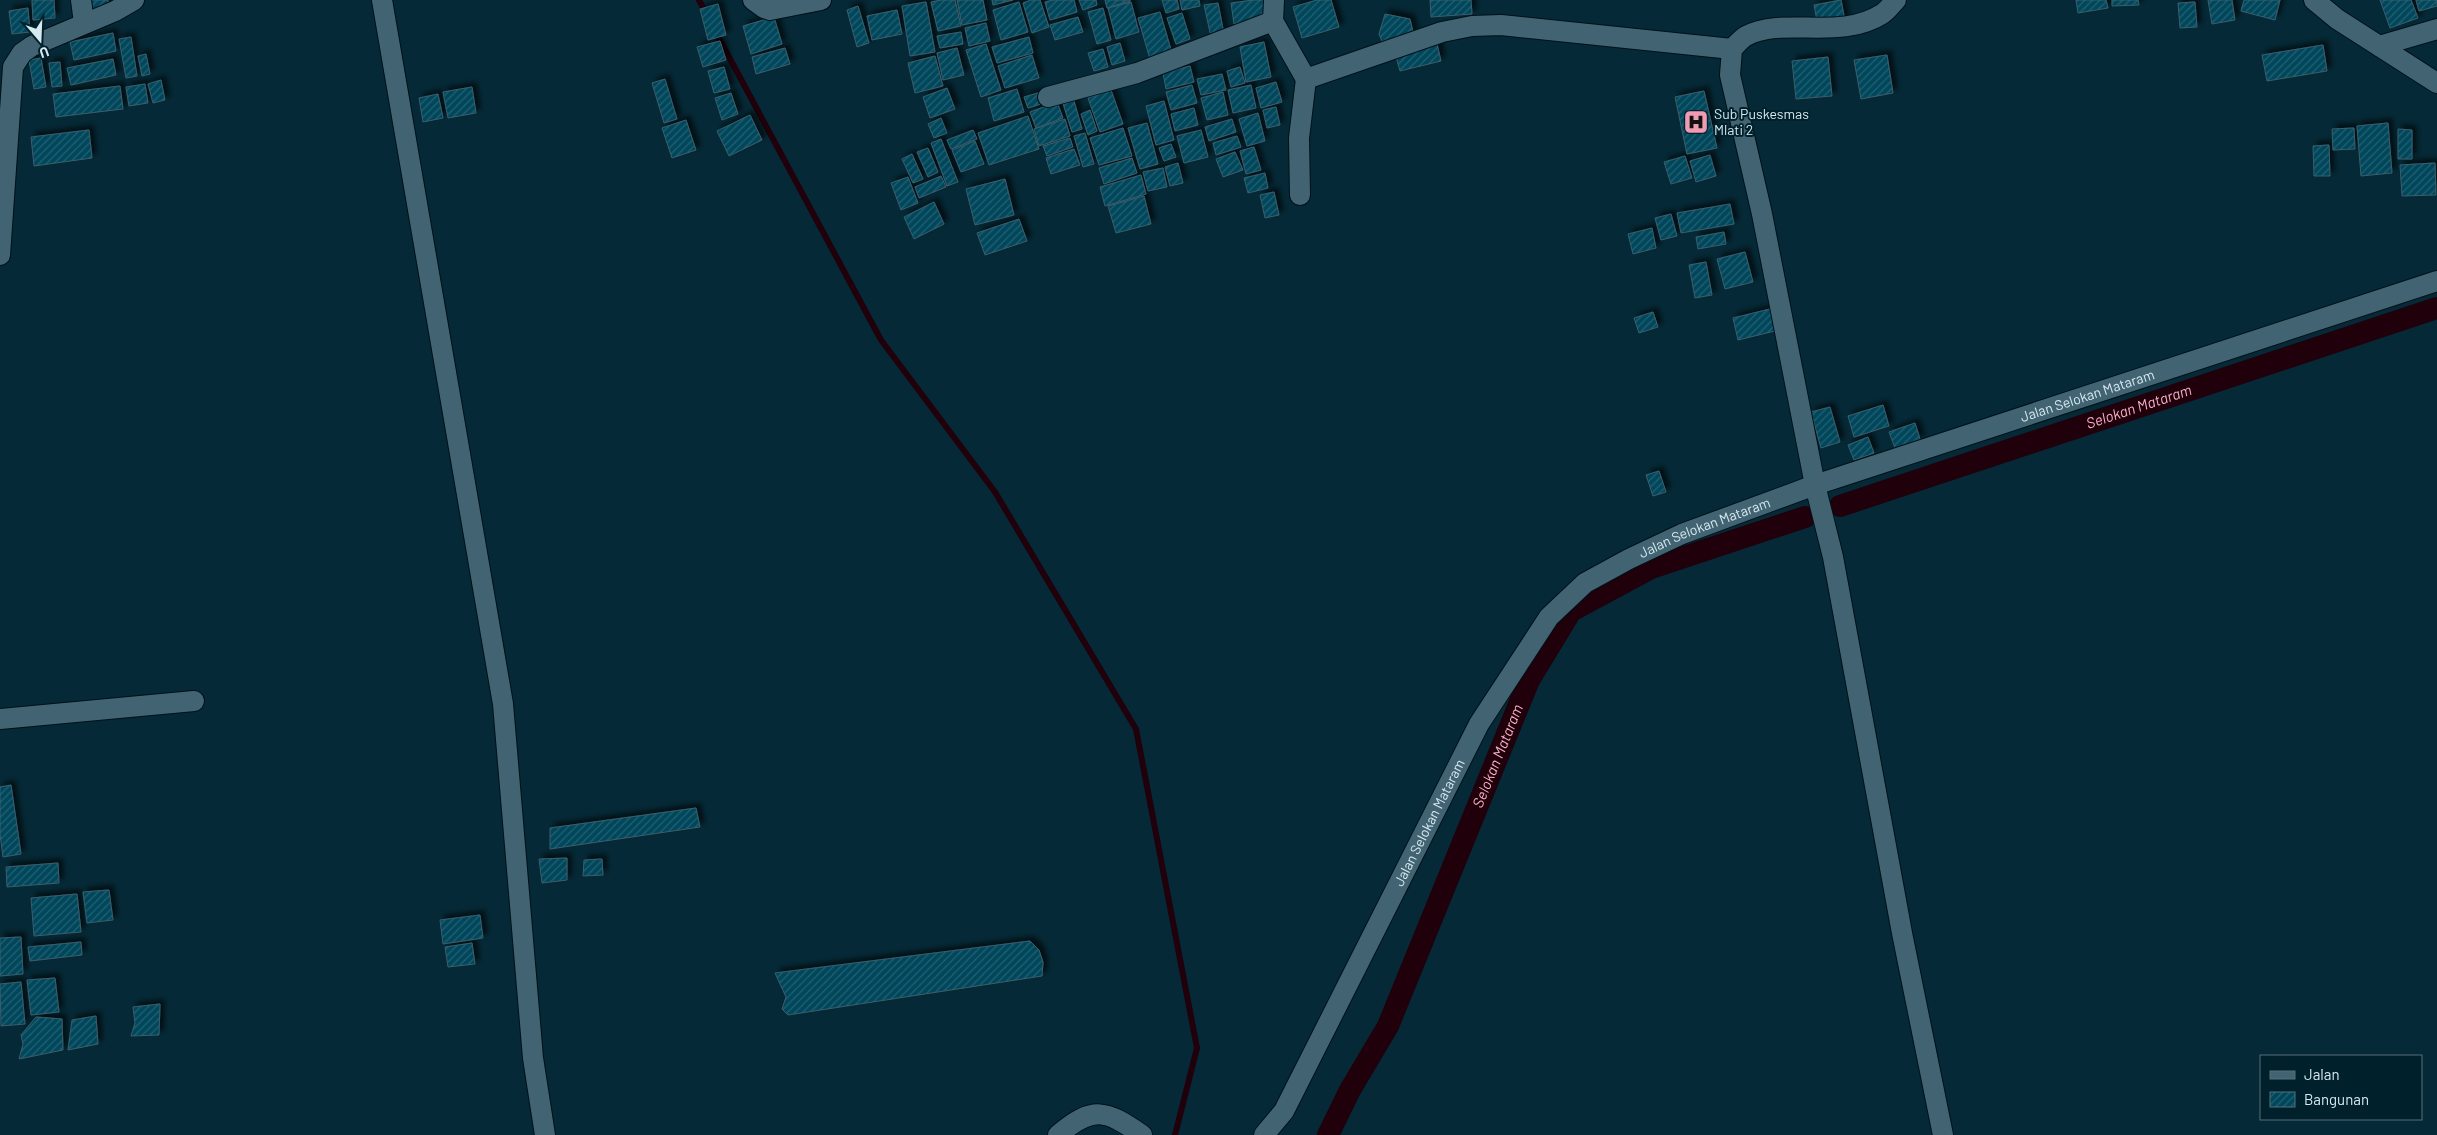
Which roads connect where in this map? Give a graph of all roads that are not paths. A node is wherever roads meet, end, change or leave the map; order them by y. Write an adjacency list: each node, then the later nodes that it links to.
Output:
1 (81, 0): 10 (street)
2 (134, 0): 10 (street)
3 (382, 0): 24 (street)
4 (753, 0): 5 (street)
5 (821, 0)
6 (1274, 0): 9 (street)
7 (1896, 0): 13 (street)
8 (2314, 0): 12 (street)
9 (1273, 21): 15 (street); 17 (street)
10 (84, 23): 14 (street)
11 (2437, 29): 12 (street)
12 (2379, 46): 16 (street)
13 (1732, 49): 15 (street); 21 (street)
14 (6, 68): 19 (street)
15 (1306, 79): 18 (street)
16 (2437, 83)
17 (1048, 97)
18 (1300, 195)
19 (0, 255)
20 (2437, 281): 21 (street, Jalan Selokan Mataram)
21 (1815, 485): 27 (street, Jalan Selokan Mataram); 28 (street)
22 (194, 701): 23 (street)
23 (0, 719)
24 (545, 1135)
25 (1058, 1135): 26 (street)
26 (1142, 1135)
27 (1264, 1135)
28 (1943, 1135)

